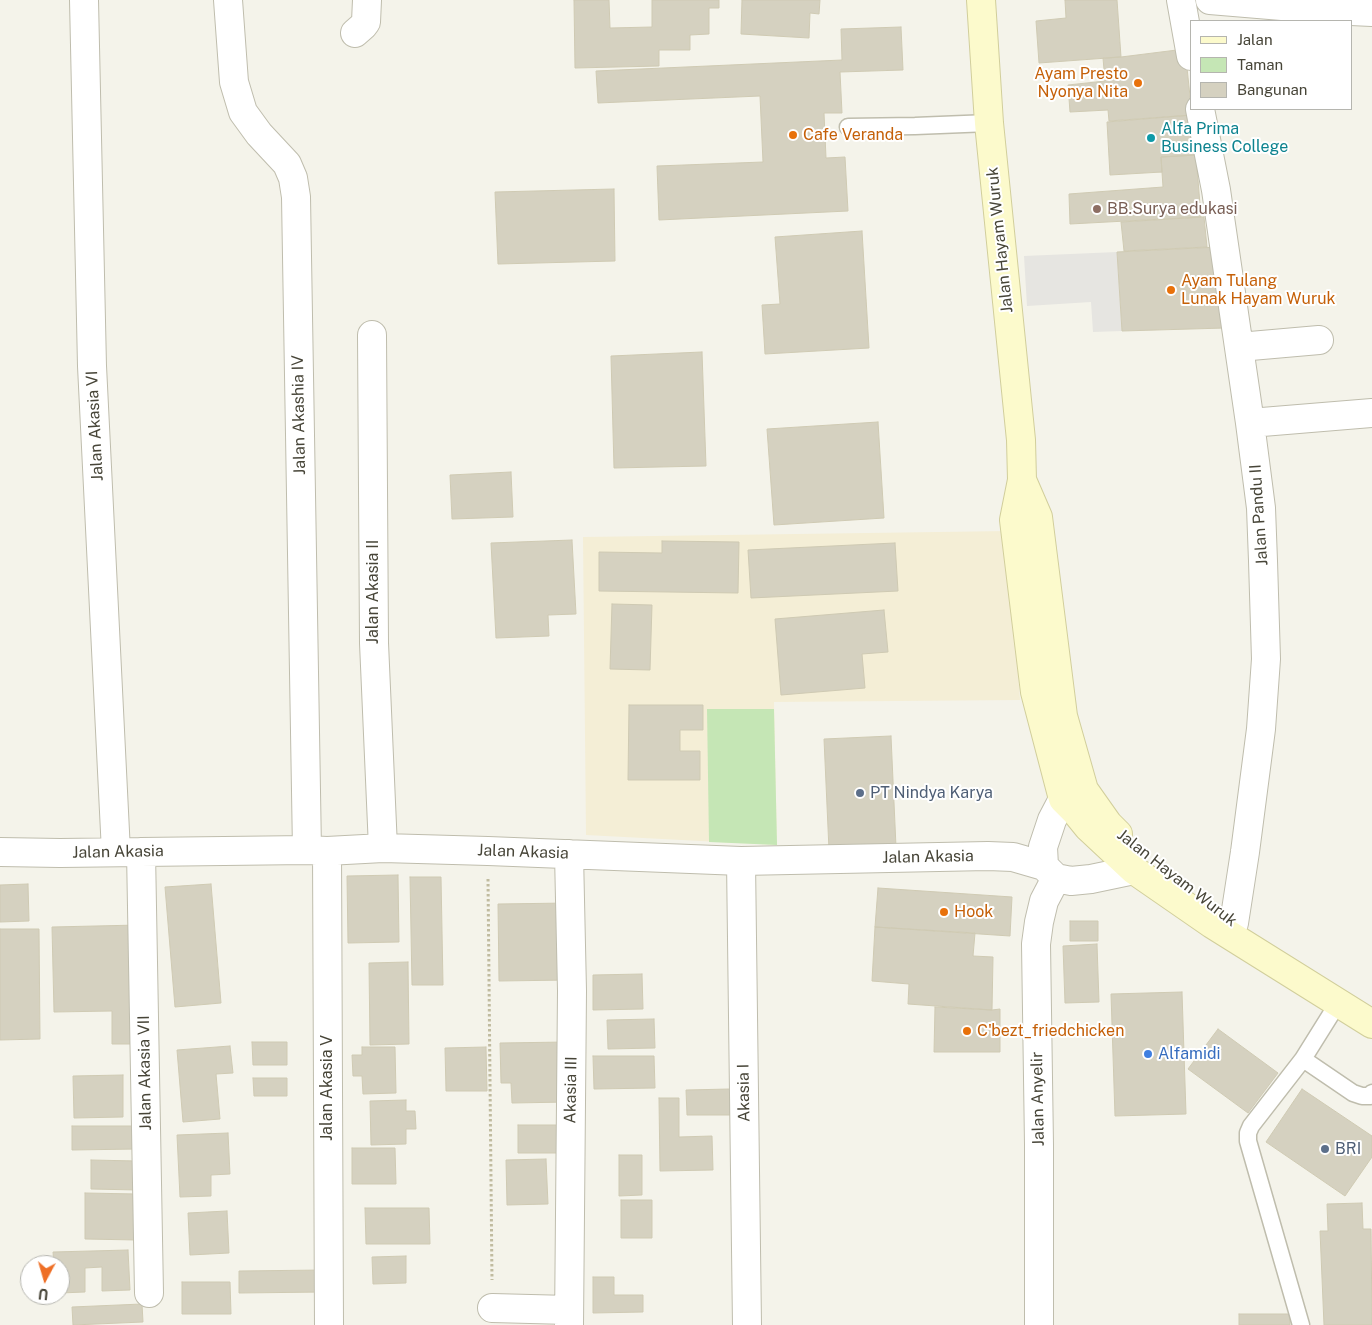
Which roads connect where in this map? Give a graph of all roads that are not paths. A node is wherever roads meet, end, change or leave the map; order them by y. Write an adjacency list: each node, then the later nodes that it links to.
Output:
1 (84, 0): 23 (street, Jalan Akasia VI)
2 (228, 0): 21 (street, Jalan Akashia IV)
3 (367, 0): 8 (street)
4 (981, 0): 11 (main road, Jalan Hayam Wuruk)
5 (1181, 0): 9 (street)
6 (1210, 0): 7 (street)
7 (1372, 12)
8 (355, 33)
9 (1190, 50)
10 (1200, 110): 15 (street, Jalan Pandu II)
11 (989, 123): 12 (lane); 18 (main road, Jalan Hayam Wuruk)
12 (848, 127)
13 (372, 335): 20 (street, Jalan Akasia II)
14 (1319, 340): 15 (street)
15 (1239, 347): 17 (street, Jalan Pandu II)
16 (1372, 413): 17 (street)
17 (1250, 423): 28 (street, Jalan Pandu II)
18 (1022, 480): 19 (main road, Jalan Hayam Wuruk); 28 (main road, Jalan Hayam Wuruk)
19 (1063, 799): 26 (main road, Jalan Hayam Wuruk); 27 (street)
20 (383, 848): 21 (street, Jalan Akasia); 24 (street, Jalan Akasia)
21 (317, 850): 23 (street, Jalan Akasia); 37 (street, Jalan Akasia V)
22 (0, 852): 23 (street, Jalan Akasia)
23 (128, 852): 34 (street, Jalan Akasia VII)
24 (569, 854): 25 (street, Jalan Akasia); 36 (street, Akasia III)
25 (741, 861): 27 (street, Jalan Akasia); 38 (street, Akasia I)
26 (1134, 870): 27 (street, Jalan Hayam Wuruk); 29 (main road, Jalan Hayam Wuruk)
27 (1050, 872): 39 (street, Jalan Anyelir)
28 (1234, 923): 30 (main road, Jalan Hayam Wuruk)
29 (1338, 1003): 31 (main road, Jalan Hayam Wuruk); 32 (lane)
30 (1372, 1010)
31 (1372, 1024)
32 (1303, 1059): 33 (lane); 40 (lane)
33 (1372, 1093)
34 (149, 1293)
35 (492, 1308): 36 (street)
36 (569, 1318)
37 (329, 1325)
38 (747, 1325)
39 (1038, 1325)
40 (1301, 1325)

